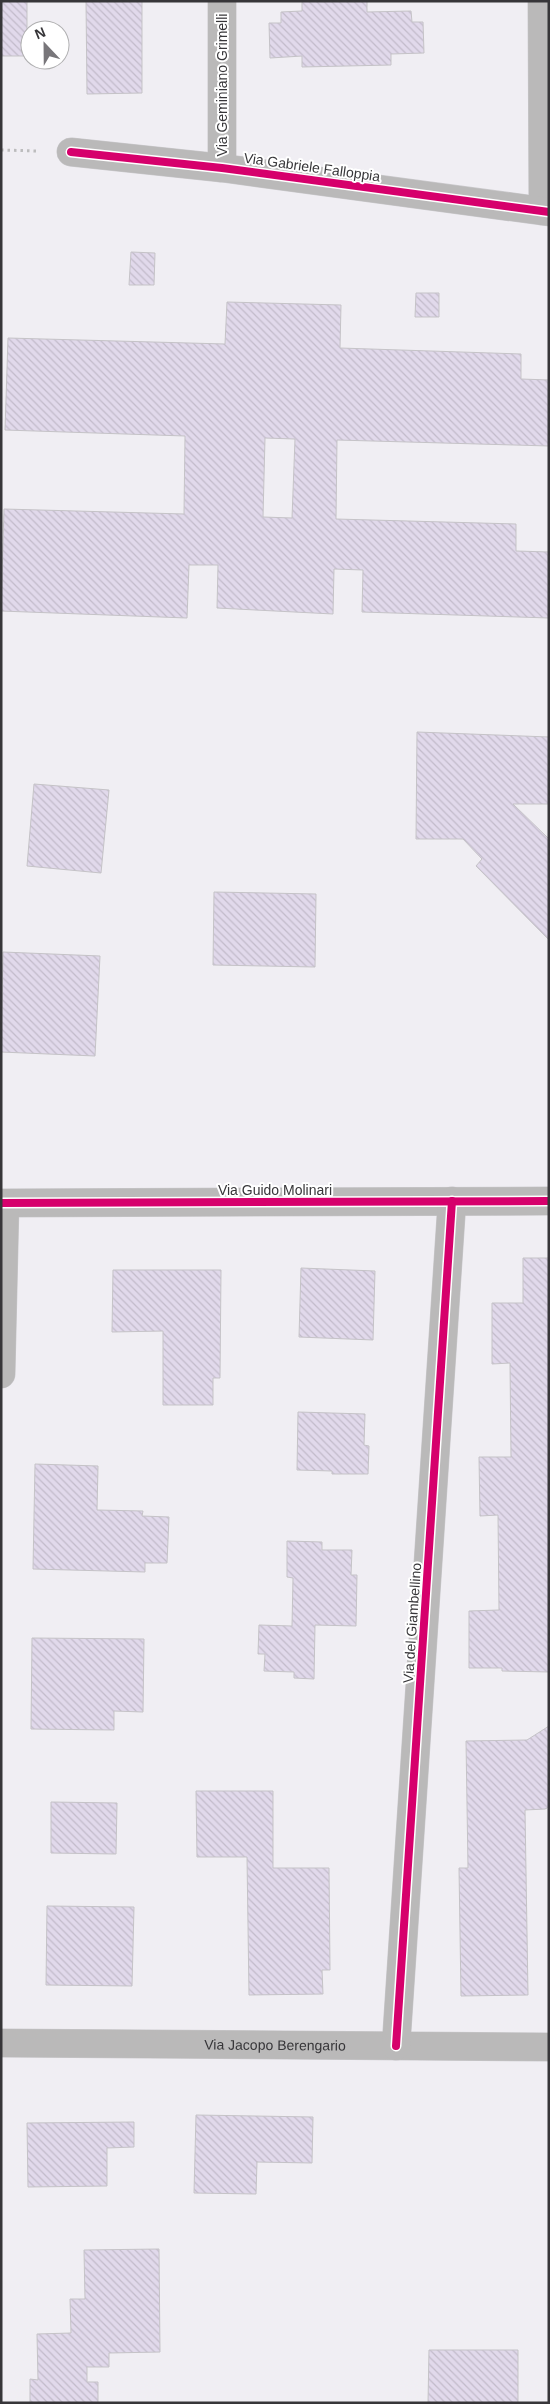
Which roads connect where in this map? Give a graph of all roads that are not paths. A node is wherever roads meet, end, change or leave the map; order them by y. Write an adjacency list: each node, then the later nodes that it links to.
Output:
1 (222, 1): 4 (street, Via Geminiano Grimelli)
2 (542, 1): 5 (street)
3 (71, 152): 4 (street, Via Gabriele Falloppia)
4 (222, 168): 5 (street, Via Gabriele Falloppia)
5 (546, 212)
6 (452, 1201): 7 (street, Via Guido Molinari); 8 (street, Via Guido Molinari); 11 (street, Via del Giambellino)
7 (549, 1201)
8 (3, 1204): 9 (street)
9 (1, 1374)
10 (1, 2042): 11 (street, Via Jacopo Berengario)
11 (396, 2046): 12 (street, Via Jacopo Berengario)
12 (549, 2047)

